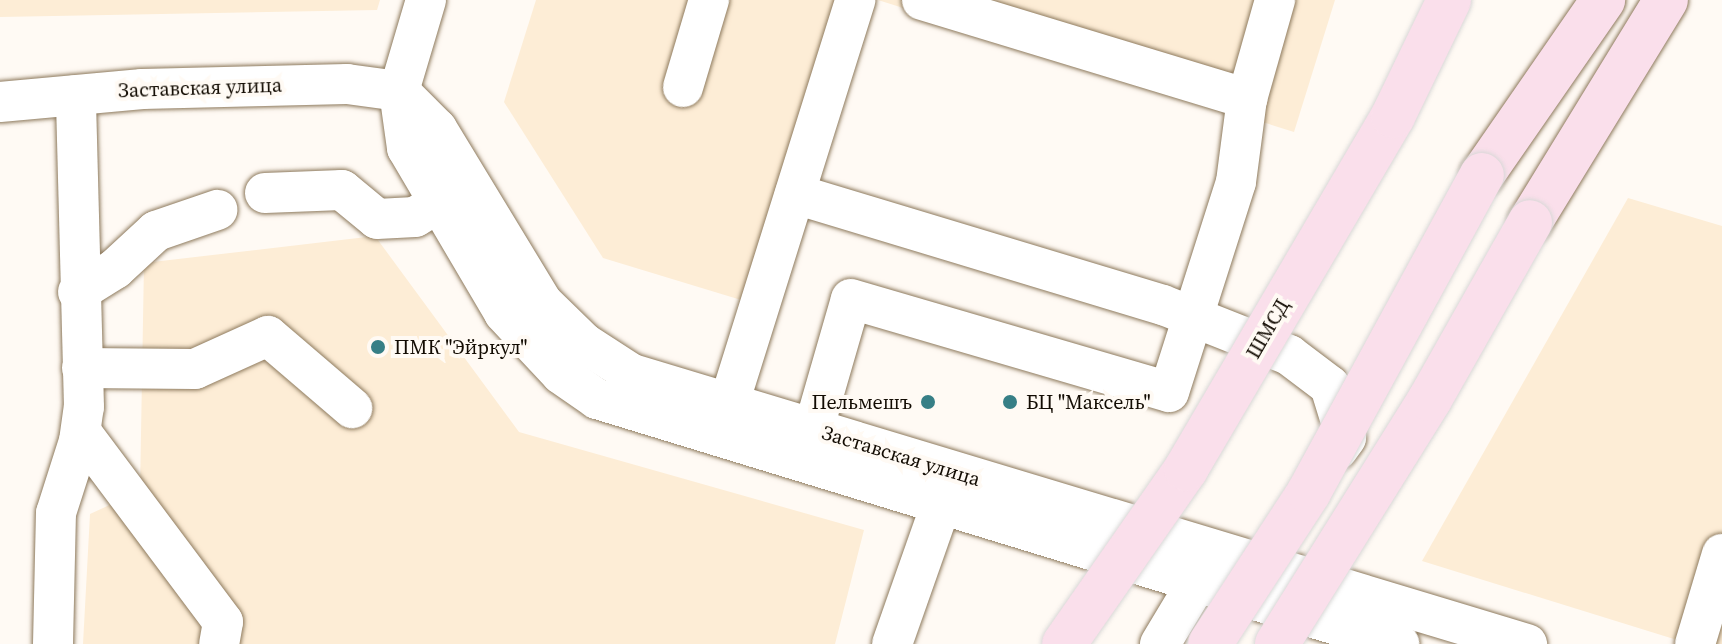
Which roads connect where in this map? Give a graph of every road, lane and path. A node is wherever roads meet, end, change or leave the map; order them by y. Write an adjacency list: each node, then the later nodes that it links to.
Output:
1 (426, 0): 10 (street)
2 (709, 0): 9 (street)
3 (855, 0): 15 (street)
4 (922, 0): 12 (street)
5 (1275, 0): 12 (street)
6 (1449, 0): 33 (main road, ШМСД, bridge)
7 (1603, 0): 35 (main road, bridge)
8 (1666, 0): 36 (main road, bridge)
9 (683, 87)
10 (399, 91): 11 (street, Заставская улица); 16 (street, Заставская улица); 22 (street, Заставская улица)
11 (76, 95): 13 (street, Заставская улица); 18 (street)
12 (1247, 99): 19 (street)
13 (0, 102)
14 (265, 193): 16 (street)
15 (795, 194): 19 (street); 22 (street)
16 (438, 203): 22 (street, Заставская улица)
17 (217, 210): 18 (street)
18 (78, 292): 20 (street)
19 (1194, 318): 24 (street); 27 (street)
20 (82, 368): 21 (street); 23 (street)
21 (352, 408)
22 (723, 422): 24 (street, Заставская улица)
23 (81, 432): 30 (street); 31 (street)
24 (808, 447): 25 (street, Заставская улица)
25 (946, 489): 27 (street, Заставская улица); 28 (street, Заставская улица); 32 (street)
26 (1722, 554): 38 (street)
27 (1264, 566): 29 (street, Заставская улица)
28 (1196, 584): 29 (street, Заставская улица); 34 (street)
29 (1384, 632): 37 (street, Заставская улица)
30 (53, 644)
31 (219, 644)
32 (892, 644)
33 (1064, 644)
34 (1160, 644)
35 (1210, 644)
36 (1277, 644)
37 (1527, 644)
38 (1695, 644)

